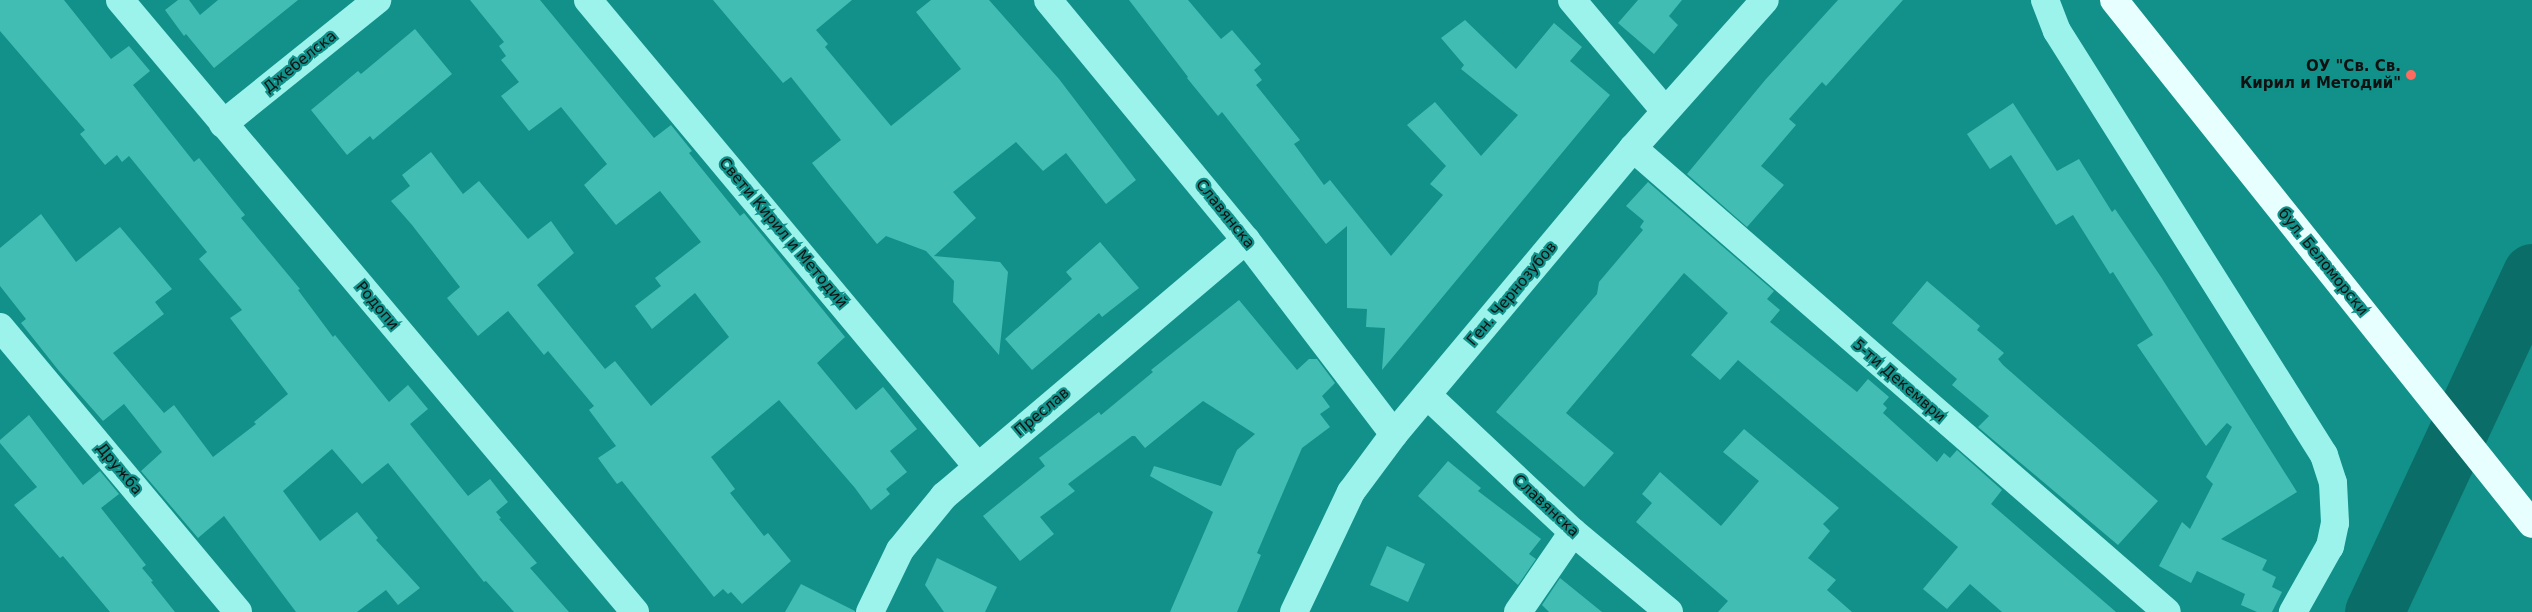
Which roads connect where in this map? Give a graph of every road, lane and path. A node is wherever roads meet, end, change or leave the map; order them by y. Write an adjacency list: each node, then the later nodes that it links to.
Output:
1 (120, 0): 10 (street, Родопи)
2 (377, 0): 10 (street, Джебелска)
3 (588, 0): 16 (street, Свети Кирил и Методий)
4 (1048, 0): 12 (street, Славянска)
5 (1572, 0): 9 (street)
6 (1765, 0): 9 (street, Ген. Чернозубов)
7 (2045, 0): 26 (street)
8 (2114, 0): 17 (main road, бул. Беломорски)
9 (1665, 111): 11 (street, Ген. Чернозубов)
10 (223, 124): 20 (street, Родопи)
11 (1633, 148): 14 (street, Ген. Чернозубов); 25 (street, 5-ти Декември)
12 (1246, 240): 15 (street, Славянска); 16 (street, Преслав)
13 (0, 327): 19 (street, Дружба)
14 (1427, 395): 15 (street, Ген. Чернозубов); 18 (street, Славянска)
15 (1394, 434): 22 (street, Ген. Чернозубов)
16 (977, 466): 21 (street, Преслав)
17 (2532, 524)
18 (1574, 532): 23 (street); 24 (street, Славянска)
19 (238, 612)
20 (635, 612)
21 (870, 612)
22 (1294, 612)
23 (1518, 612)
24 (1670, 612)
25 (2167, 612)
26 (2293, 612)

